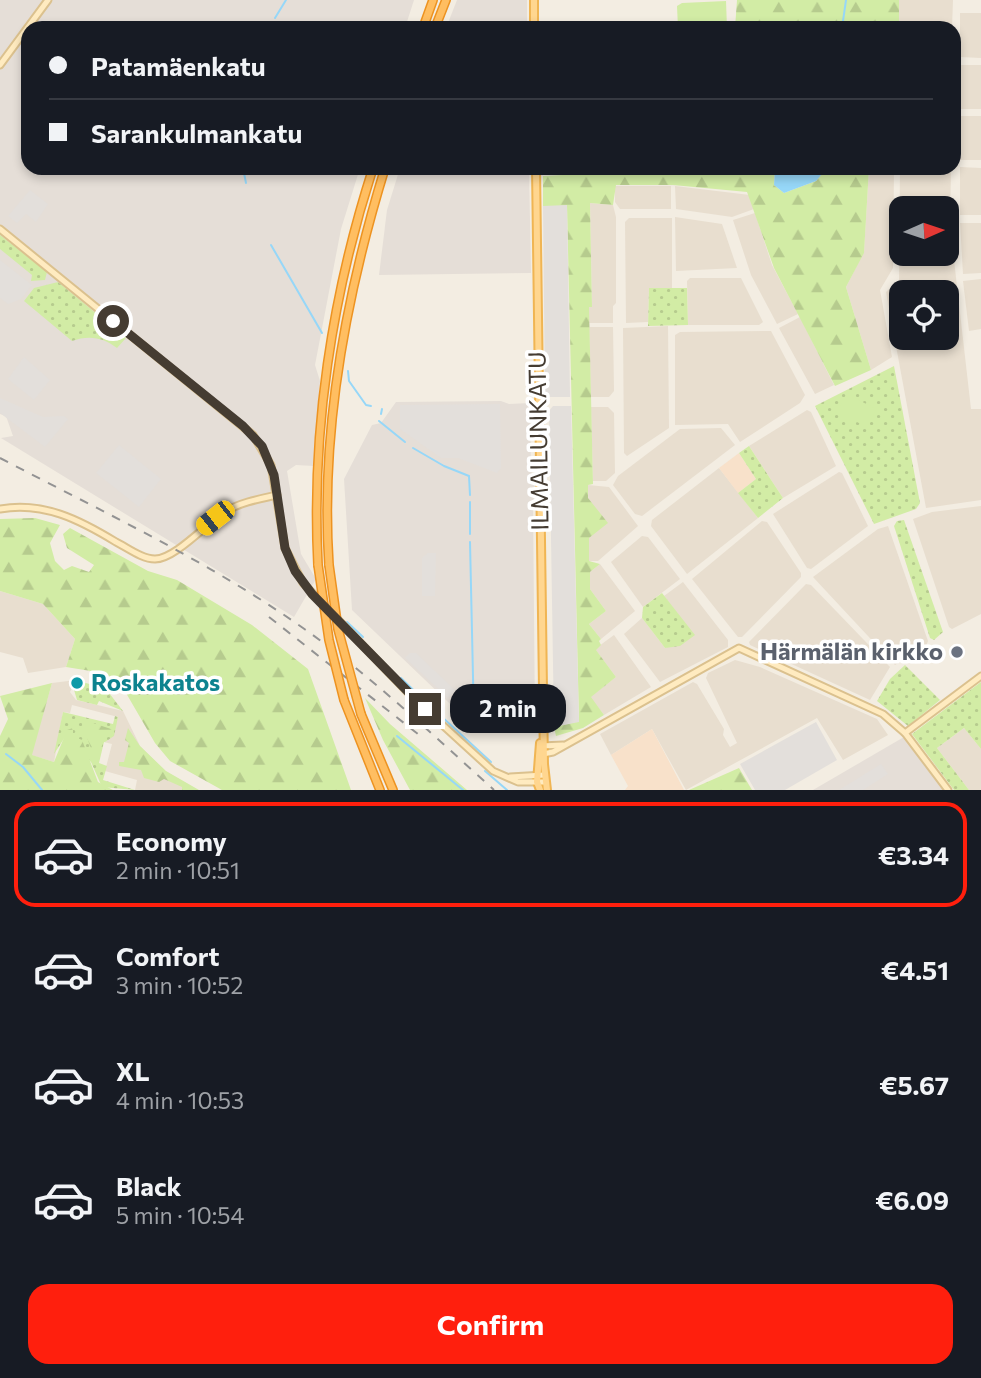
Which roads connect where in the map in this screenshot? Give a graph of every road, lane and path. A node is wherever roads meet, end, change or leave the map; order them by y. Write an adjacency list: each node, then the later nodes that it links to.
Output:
1 (48, 0): 5 (main road)
2 (433, 0): 6 (highway)
3 (446, 0): 7 (highway)
4 (534, 0): 8 (main road)
5 (32, 21)
6 (426, 21)
7 (438, 21)
8 (534, 21)
9 (21, 37): 10 (main road)
10 (0, 65)
11 (371, 175): 23 (highway, bridge)
12 (383, 175): 24 (highway, bridge)
13 (536, 175): 20 (main road, ILMAILUNKATU)
14 (0, 229): 15 (main road)
15 (277, 495): 16 (main road); 22 (main road)
16 (0, 509)
17 (981, 676): 18 (main road)
18 (905, 733): 19 (main road); 26 (main road)
19 (563, 745): 20 (main road); 21 (main road)
20 (542, 746): 21 (main road, ILMAILUNKATU)
21 (542, 754): 22 (main road, ILMAILUNKATU)
22 (541, 781): 25 (main road, ILMAILUNKATU)
23 (379, 790)
24 (393, 790)
25 (547, 790)
26 (948, 790)

